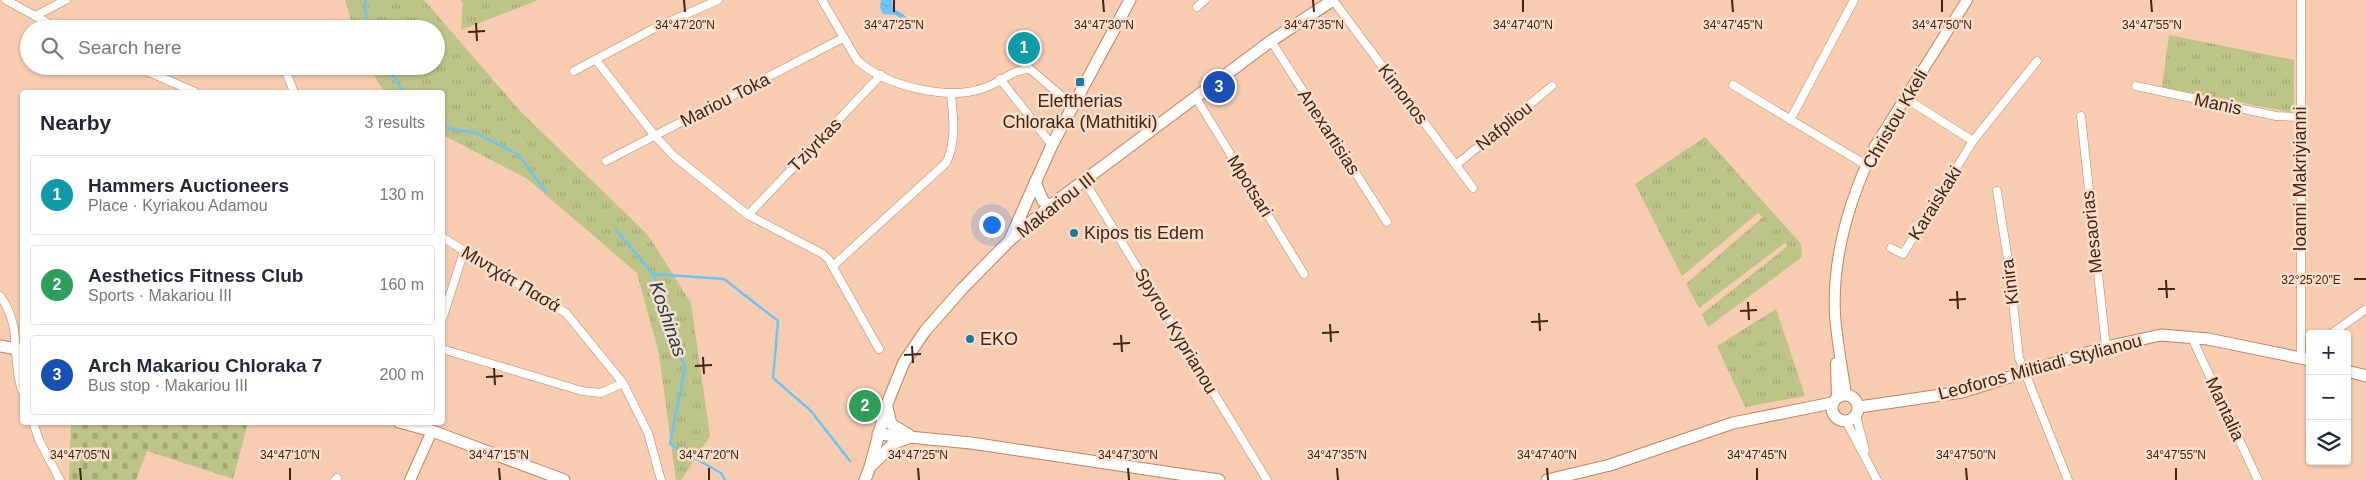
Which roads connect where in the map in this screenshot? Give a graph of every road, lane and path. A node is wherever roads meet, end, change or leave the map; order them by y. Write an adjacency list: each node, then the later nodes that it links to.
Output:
1 (6, 0): 12 (street)
2 (66, 0): 12 (street)
3 (718, 0): 16 (street)
4 (822, 0): 14 (street)
5 (1130, 0): 31 (main road)
6 (1205, 0): 11 (street)
7 (1333, 0): 15 (main road, Makariou III); 39 (street, Kimonos)
8 (1854, 0): 34 (street)
9 (1967, 0): 30 (street, Christou Kkeli)
10 (2301, 0): 33 (street, Ioanni Makriyianni)
11 (1197, 7)
12 (35, 16): 13 (street)
13 (42, 20)
14 (844, 38): 21 (street); 35 (street, Mariou Toka)
15 (1271, 41): 29 (main road, Makariou III); 47 (street, Anexartisias)
16 (596, 60): 18 (street); 35 (street)
17 (2038, 61): 36 (street, Karaiskaki)
18 (574, 71)
19 (156, 75): 26 (street)
20 (287, 75): 27 (street)
21 (881, 75): 28 (street); 46 (street, Tziyrkas)
22 (1000, 79): 28 (street); 31 (street); 37 (street)
23 (1733, 85): 34 (street)
24 (1552, 86): 39 (street, Nafpliou)
25 (2136, 86): 33 (street, Manis)
26 (190, 90)
27 (293, 90)
28 (950, 94): 52 (street)
29 (1196, 98): 42 (main road, Makariou III); 53 (street, Mpotsari)
30 (1905, 98): 36 (street); 40 (street, Christou Kkeli)
31 (1073, 106): 37 (main road)
32 (2081, 116): 60 (street, Mesaorias)
33 (2300, 117): 64 (street, Ioanni Makriyianni)
34 (1790, 120): 40 (street)
35 (655, 136): 38 (street, Mariou Toka); 46 (street)
36 (1973, 141): 50 (street, Karaiskaki)
37 (1052, 146): 41 (main road)
38 (606, 161)
39 (1456, 165): 43 (street, Kimonos)
40 (1866, 165): 71 (street, Christou Kkeli)
41 (1035, 182): 45 (main road); 49 (main road)
42 (1085, 182): 45 (main road, Makariou III); 85 (street, Spyrou Kyprianou)
43 (1473, 188)
44 (1997, 191): 65 (street, Kinira)
45 (1050, 206): 49 (main road, Makariou III)
46 (748, 215): 52 (street)
47 (1387, 222)
48 (445, 239): 51 (street, Μιντχάτ Πασά)
49 (1009, 241): 70 (main road, Makariou III)
50 (1891, 248)
51 (464, 251): 56 (street); 68 (street, Μιντχάτ Πασά)
52 (834, 266): 61 (street)
53 (1304, 274)
54 (0, 296): 62 (street)
55 (2366, 308): 57 (street)
56 (445, 311)
57 (2336, 330)
58 (2192, 338): 60 (main road, Leoforos Miltiadi Stylianou); 64 (main road, Leoforos Miltiadi Stylianou); 89 (street, Mantalia)
59 (0, 346): 62 (main road)
60 (2106, 347): 65 (main road, Leoforos Miltiadi Stylianou)
61 (879, 349)
62 (20, 350): 69 (street)
63 (445, 350): 68 (street)
64 (2305, 359)
65 (2024, 372): 71 (main road, Leoforos Miltiadi Stylianou); 88 (street, Kinira)
66 (2351, 372): 67 (main road)
67 (2366, 376)
68 (623, 382): 82 (street, Μιντχάτ Πασά)
69 (20, 385)
70 (887, 404): 75 (main road, Makariou III); 76 (main road)
71 (1844, 407): 78 (main road); 87 (street)
72 (34, 425): 81 (street)
73 (413, 425): 74 (main road)
74 (432, 431): 79 (street); 80 (main road)
75 (878, 434): 76 (main road); 77 (main road, Makariou III)
76 (912, 437): 77 (main road); 84 (main road)
77 (870, 467): 83 (main road, Makariou III)
78 (1582, 477): 86 (main road)
79 (413, 479)
80 (562, 479)
81 (60, 480)
82 (661, 480)
83 (864, 480)
84 (1219, 480)
85 (1267, 480)
86 (1547, 480)
87 (1876, 480)
88 (2068, 480)
89 (2258, 480)

